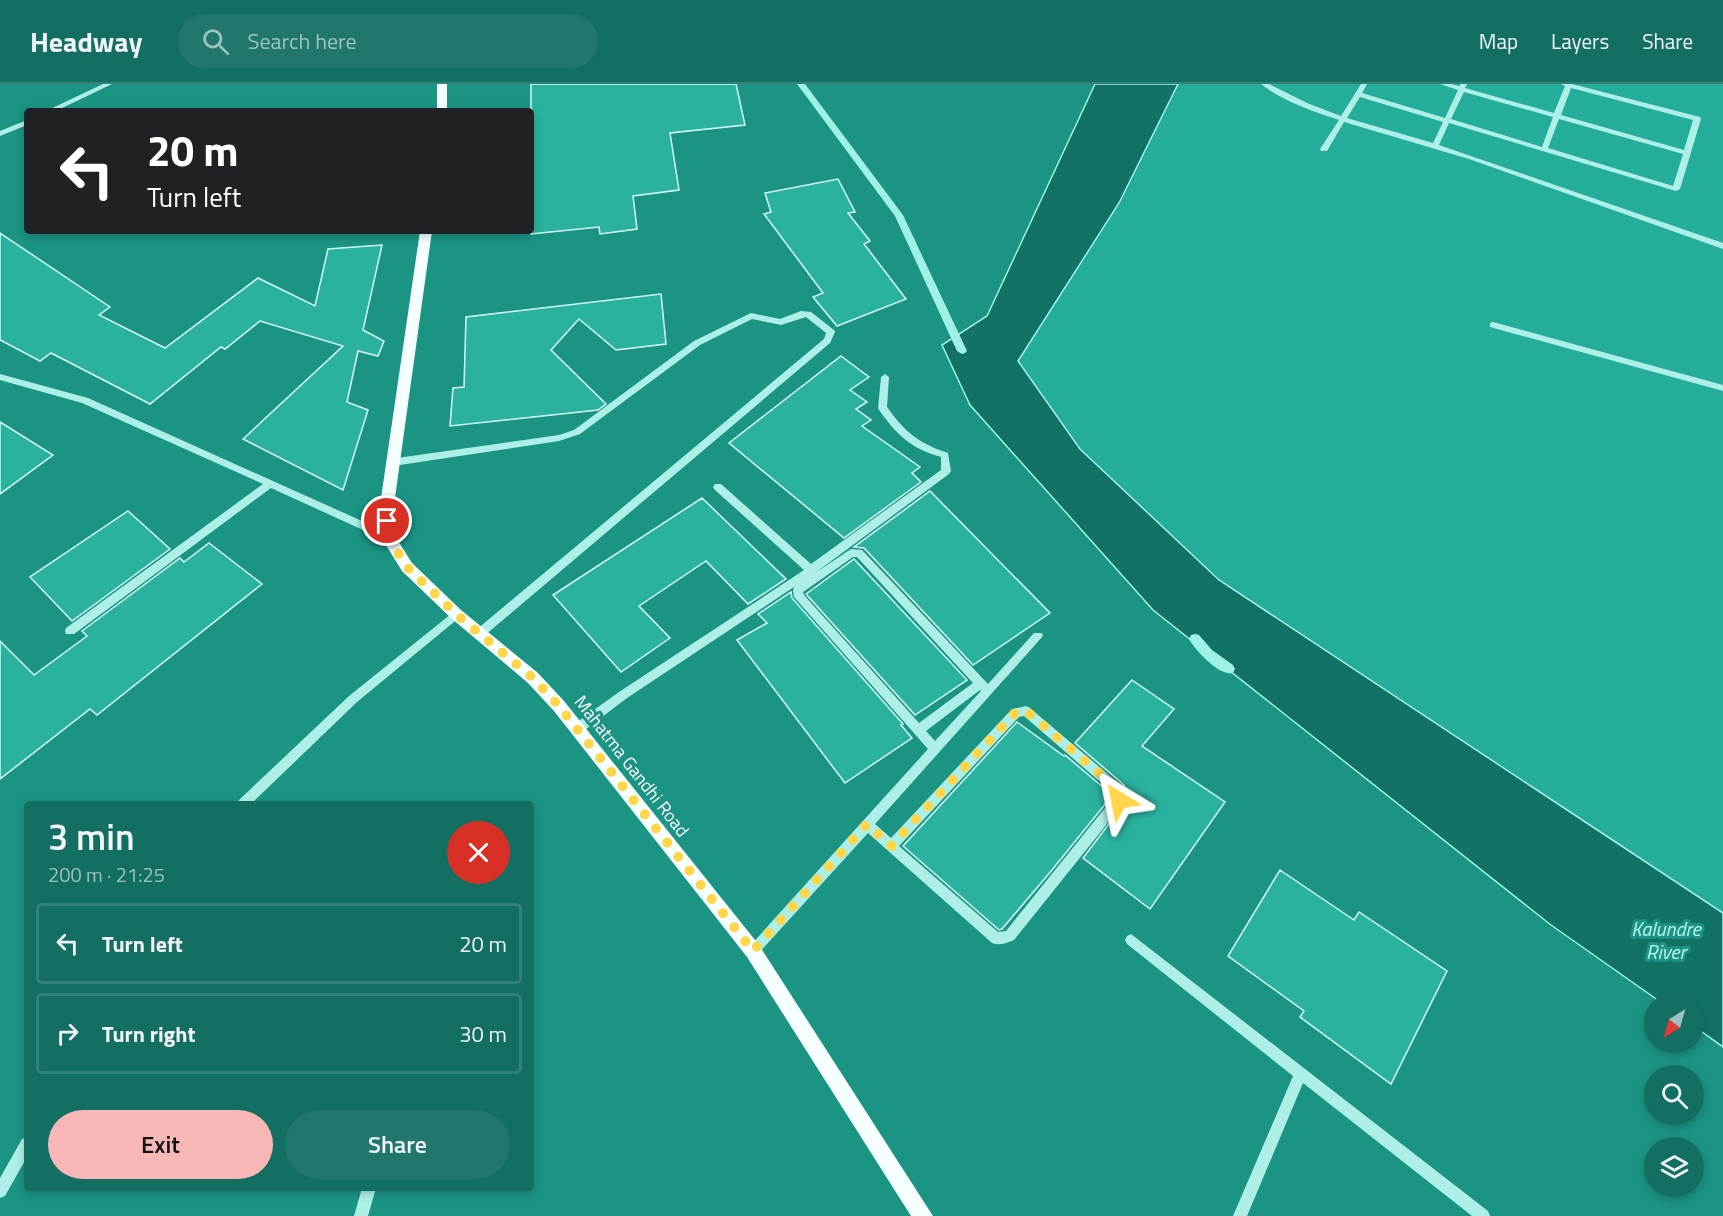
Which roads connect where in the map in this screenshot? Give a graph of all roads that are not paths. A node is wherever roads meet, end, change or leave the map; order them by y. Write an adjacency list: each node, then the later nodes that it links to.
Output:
1 (109, 84): 9 (street)
2 (442, 84): 10 (main road)
3 (1264, 84): 12 (street)
4 (1364, 84): 8 (street)
5 (1443, 84): 7 (street)
6 (1567, 84): 11 (street); 19 (street)
7 (1462, 86): 11 (street); 13 (street)
8 (1358, 94): 12 (street); 13 (street)
9 (57, 108)
10 (442, 108)
11 (1557, 116): 18 (street); 19 (street)
12 (1343, 118): 16 (street); 17 (street)
13 (1446, 121): 16 (street); 18 (street)
14 (24, 123): 15 (street)
15 (0, 134)
16 (1435, 146): 21 (street)
17 (1324, 149)
18 (1544, 150): 19 (street)
19 (1687, 153)
20 (426, 234): 26 (main road)
21 (1723, 246)
22 (1493, 325): 25 (street)
23 (0, 377): 27 (street)
24 (885, 377): 30 (street)
25 (1723, 388)
26 (393, 462): 29 (main road); 33 (street)
27 (270, 484): 29 (street); 32 (street)
28 (718, 487): 30 (street)
29 (388, 537): 31 (main road, Mahatma Gandhi Road)
30 (811, 570): 38 (street)
31 (456, 614): 33 (main road, Mahatma Gandhi Road); 41 (street)
32 (70, 631)
33 (480, 633): 38 (main road, Mahatma Gandhi Road)
34 (1038, 636): 35 (street)
35 (985, 687): 36 (street); 37 (street); 39 (street)
36 (964, 697): 37 (street); 39 (street)
37 (974, 706): 40 (street)
38 (577, 729): 45 (main road, Mahatma Gandhi Road)
39 (918, 730): 40 (street)
40 (936, 749): 42 (street)
41 (246, 801)
42 (867, 824): 43 (street); 45 (street)
43 (891, 846): 43 (street)
44 (1131, 940): 46 (street)
45 (753, 951): 51 (main road, Mahatma Gandhi Road)
46 (1301, 1074): 52 (street); 53 (street)
47 (24, 1149): 48 (street)
48 (1, 1187)
49 (368, 1191): 50 (street)
50 (361, 1216)
51 (923, 1216)
52 (1240, 1216)
53 (1483, 1216)

